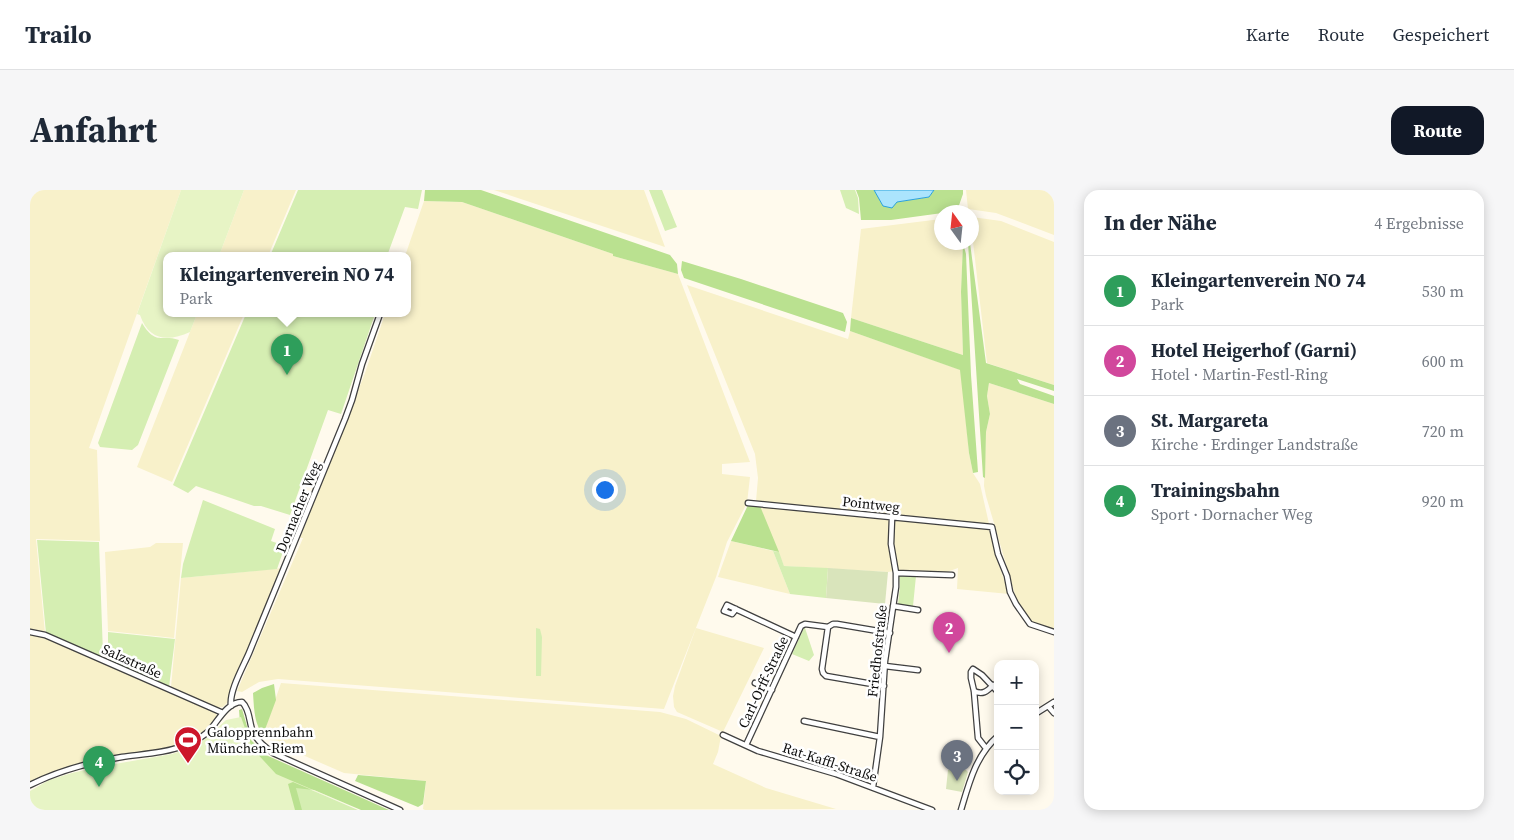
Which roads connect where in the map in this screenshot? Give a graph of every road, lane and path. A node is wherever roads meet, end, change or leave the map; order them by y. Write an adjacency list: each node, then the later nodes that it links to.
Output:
1 (379, 317): 23 (street, Dornacher Weg)
2 (748, 503): 3 (street, Pointweg)
3 (892, 518): 4 (street, Friedhofstraße); 11 (street, Pointweg)
4 (896, 573): 5 (street); 6 (street, Friedhofstraße)
5 (952, 575)
6 (893, 606): 8 (street); 12 (street, Friedhofstraße)
7 (736, 609): 13 (street)
8 (918, 610)
9 (828, 627): 12 (street); 13 (street, Carl-Orff-Straße); 18 (street)
10 (30, 632): 27 (street, Salzstraße)
11 (1054, 632)
12 (890, 633): 14 (street, Friedhofstraße)
13 (796, 637): 20 (street, Carl-Orff-Straße)
14 (885, 666): 15 (street); 18 (street, Friedhofstraße)
15 (918, 670)
16 (755, 683): 20 (street)
17 (992, 685): 19 (street); 21 (street); 21 (street)
18 (884, 686): 30 (street, Friedhofstraße)
19 (994, 687)
20 (772, 690): 32 (street, Carl-Orff-Straße)
21 (974, 691): 33 (street)
22 (1054, 702): 24 (street)
23 (232, 706): 27 (street); 36 (street)
24 (1048, 706): 25 (street); 26 (street)
25 (1039, 712)
26 (1054, 712)
27 (223, 713): 34 (street)
28 (804, 721): 30 (street)
29 (723, 734): 32 (street, Rat-Kaffl-Straße)
30 (880, 737): 35 (street, Friedhofstraße)
31 (994, 740): 33 (street)
32 (746, 745): 35 (street, Rat-Kaffl-Straße)
33 (986, 747): 38 (street)
34 (30, 785)
35 (874, 787): 37 (street, Rat-Kaffl-Straße)
36 (400, 810)
37 (932, 810)
38 (961, 810)

